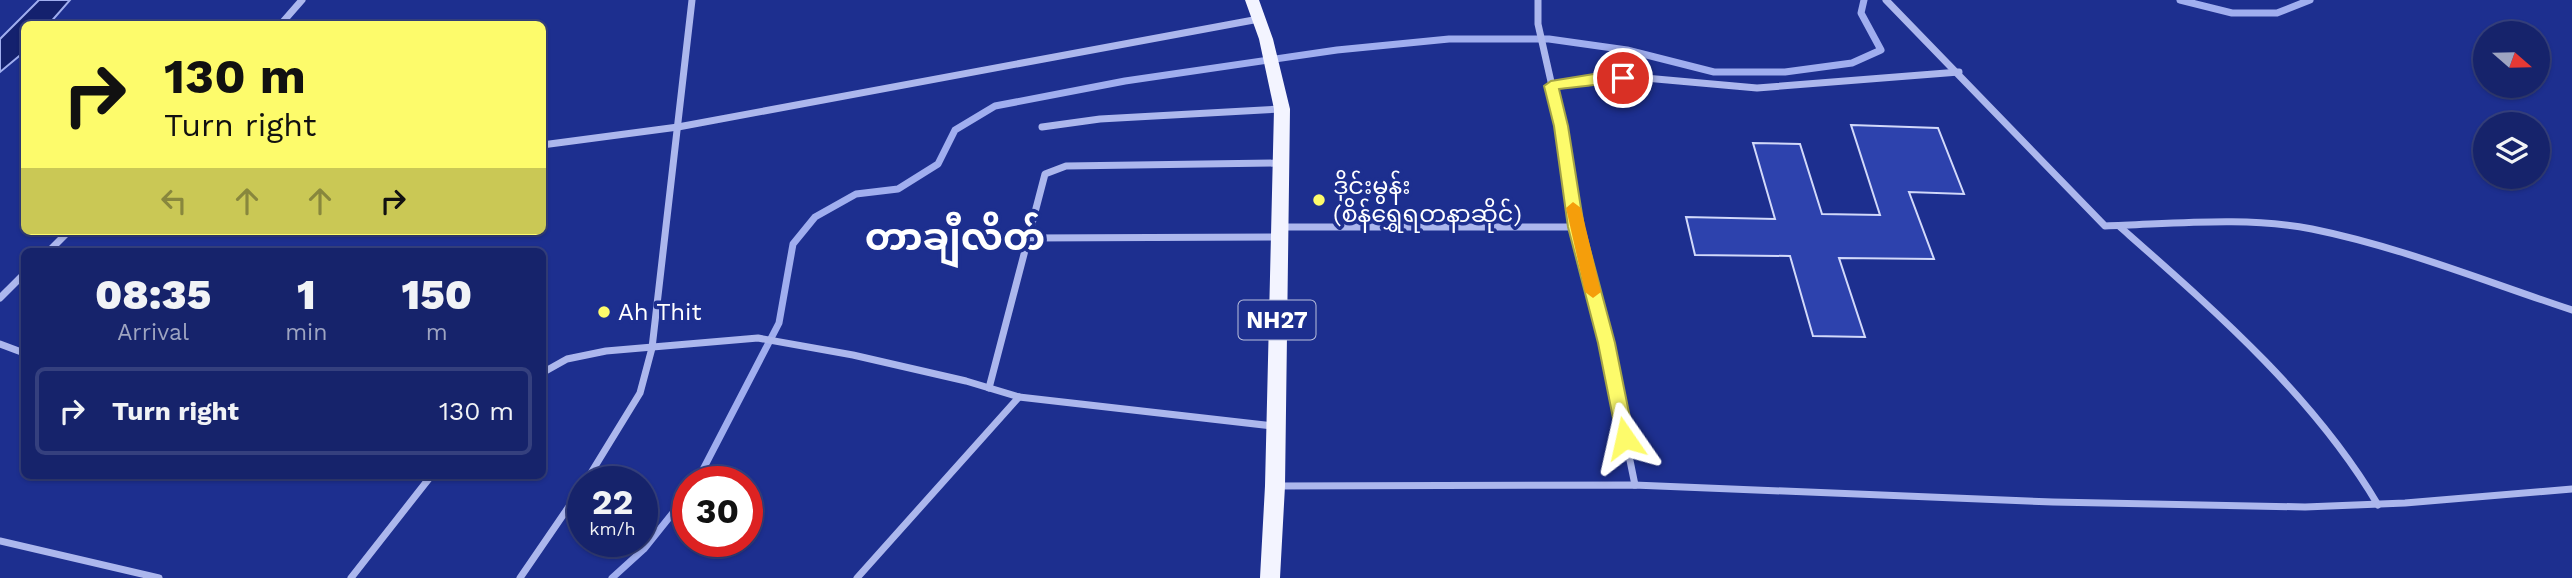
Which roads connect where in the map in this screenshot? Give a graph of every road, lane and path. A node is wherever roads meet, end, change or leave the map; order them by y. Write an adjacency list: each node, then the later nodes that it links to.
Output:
1 (302, 0): 7 (street)
2 (692, 0): 11 (street)
3 (1252, 0): 6 (main road, NH27)
4 (1538, 0): 9 (street)
5 (1886, 0): 8 (street)
6 (1259, 18): 10 (main road, NH27); 11 (street)
7 (284, 21)
8 (1959, 72): 9 (street); 15 (street)
9 (1551, 86): 16 (street)
10 (1282, 109): 12 (street); 14 (main road, NH27)
11 (678, 127): 13 (street); 25 (street)
12 (1042, 127)
13 (546, 144)
14 (1279, 163): 17 (main road, NH27); 19 (street)
15 (2119, 225): 23 (street); 36 (street)
16 (1576, 227): 17 (street); 33 (street)
17 (1278, 232): 19 (street); 30 (main road, NH27)
18 (65, 235): 20 (street)
19 (1030, 238): 28 (street)
20 (52, 248)
21 (21, 277): 22 (street)
22 (0, 298)
23 (2572, 310)
24 (0, 344): 26 (street)
25 (652, 348): 27 (street); 28 (street); 31 (street)
26 (21, 352)
27 (546, 371)
28 (989, 388): 29 (street)
29 (1019, 397): 30 (street); 44 (street)
30 (1275, 426): 34 (main road, NH27)
31 (596, 466)
32 (429, 479): 42 (street)
33 (1635, 485): 34 (street); 36 (street)
34 (1275, 486): 45 (main road, NH27)
35 (2572, 489): 36 (street)
36 (2378, 505)
37 (567, 508): 43 (street)
38 (0, 541): 39 (street)
39 (124, 570): 40 (street); 41 (street)
40 (118, 578)
41 (159, 578)
42 (351, 578)
43 (520, 578)
44 (857, 578)
45 (1270, 578)

